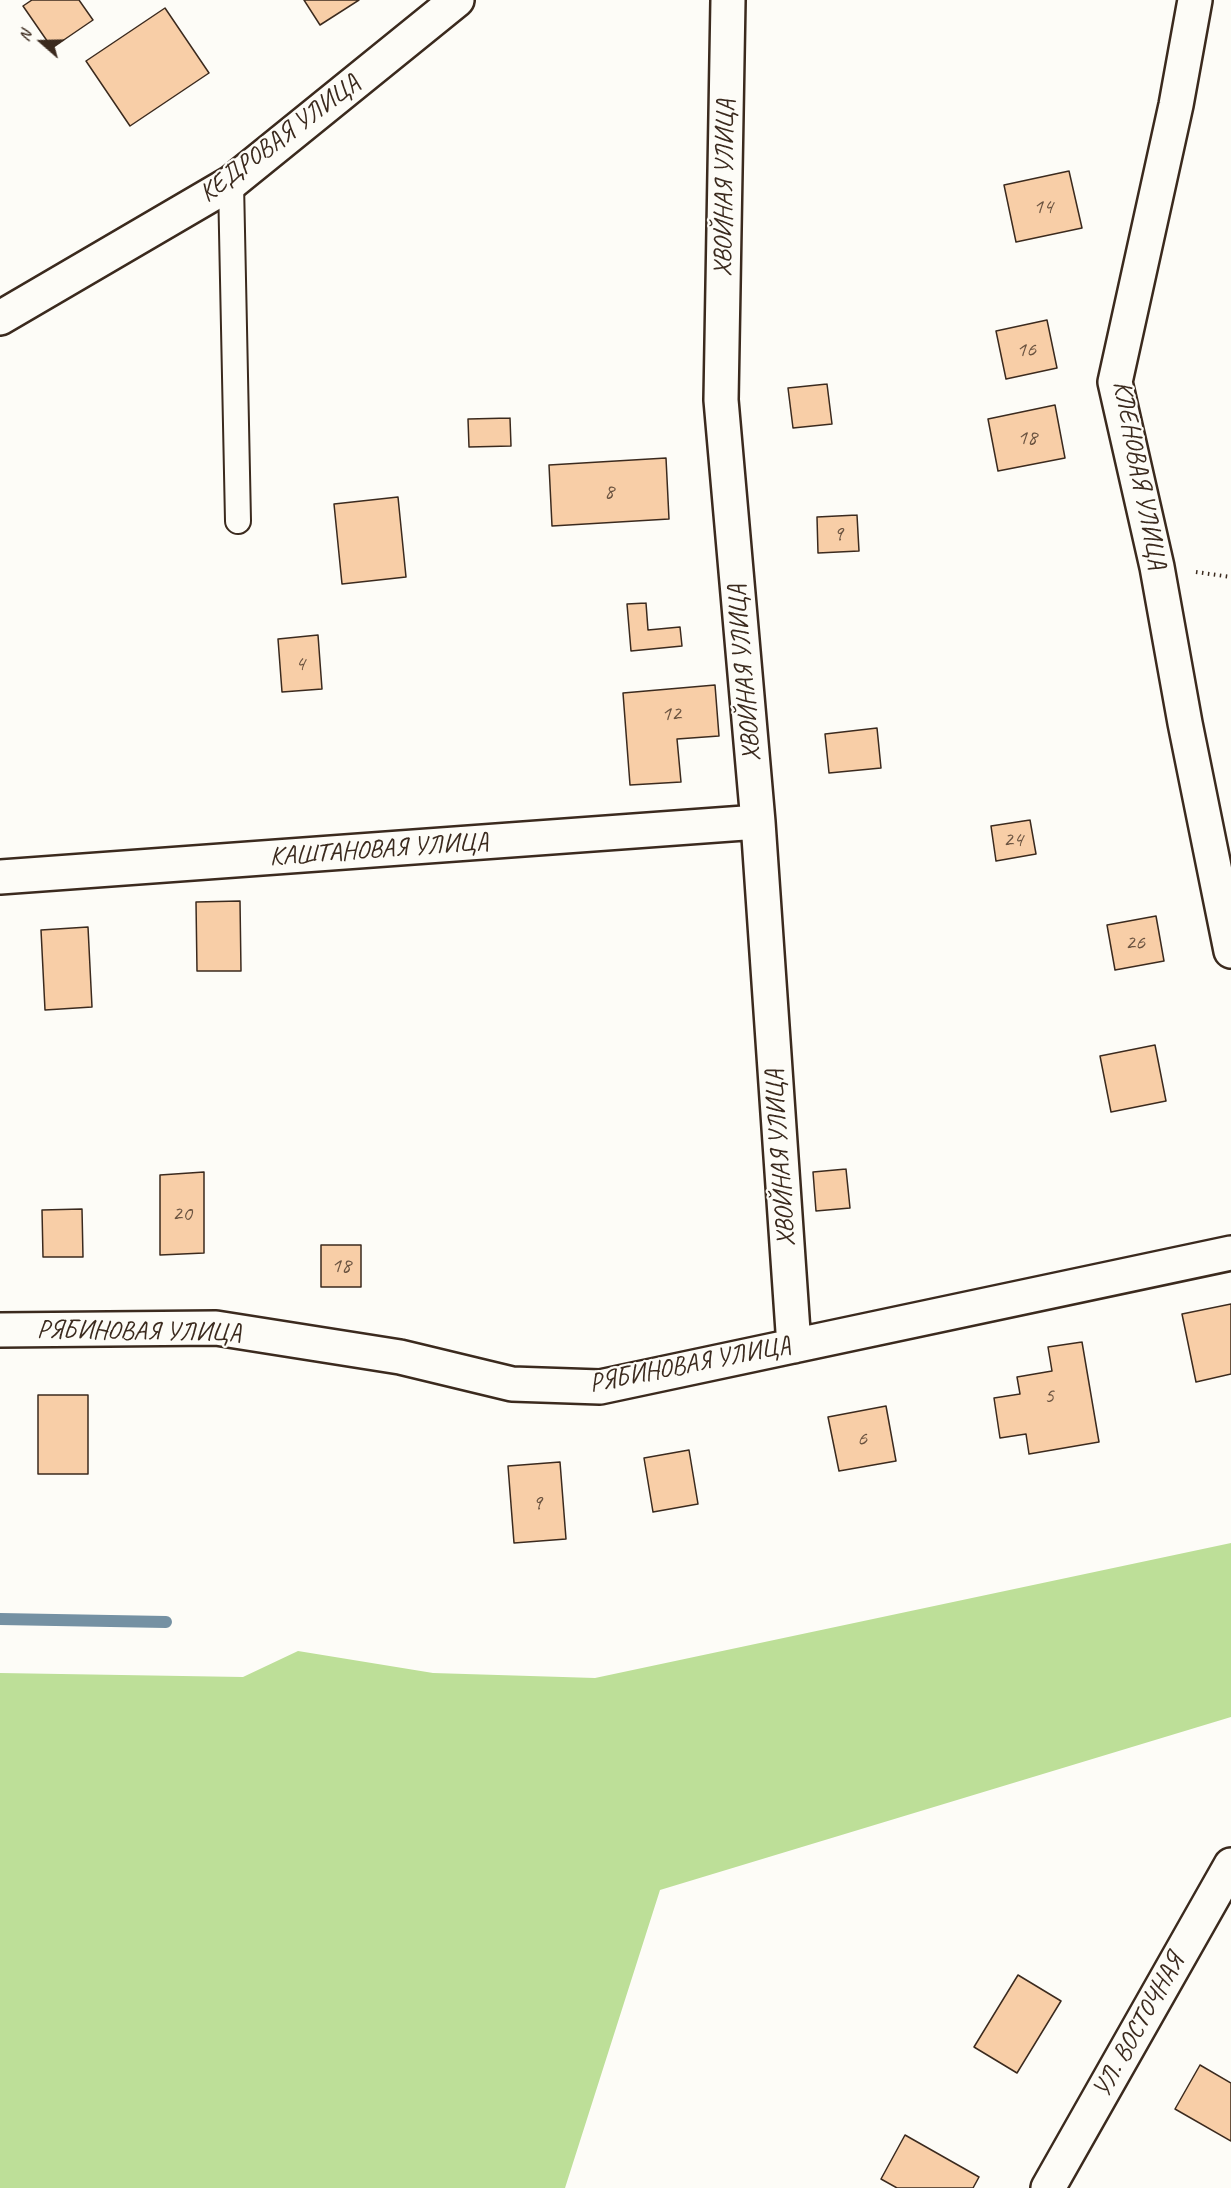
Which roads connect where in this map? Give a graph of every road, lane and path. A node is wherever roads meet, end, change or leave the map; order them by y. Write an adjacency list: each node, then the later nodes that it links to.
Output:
1 (457, 0): 4 (street, КЕДРОВАЯ УЛИЦА)
2 (728, 0): 7 (street, ХВОЙНАЯ УЛИЦА)
3 (1195, 0): 9 (street, КЛЕНОВАЯ УЛИЦА)
4 (231, 183): 5 (street, КЕДРОВАЯ УЛИЦА); 6 (lane)
5 (0, 318)
6 (238, 521)
7 (758, 822): 8 (street, КАШТАНОВАЯ УЛИЦА); 12 (street, ХВОЙНАЯ УЛИЦА)
8 (0, 877)
9 (1231, 951)
10 (1231, 1253): 12 (street, РЯБИНОВАЯ УЛИЦА)
11 (0, 1330): 12 (street, РЯБИНОВАЯ УЛИЦА)
12 (794, 1346)
13 (1231, 1864): 14 (street, УЛ. ВОСТОЧНАЯ)
14 (1048, 2188)

